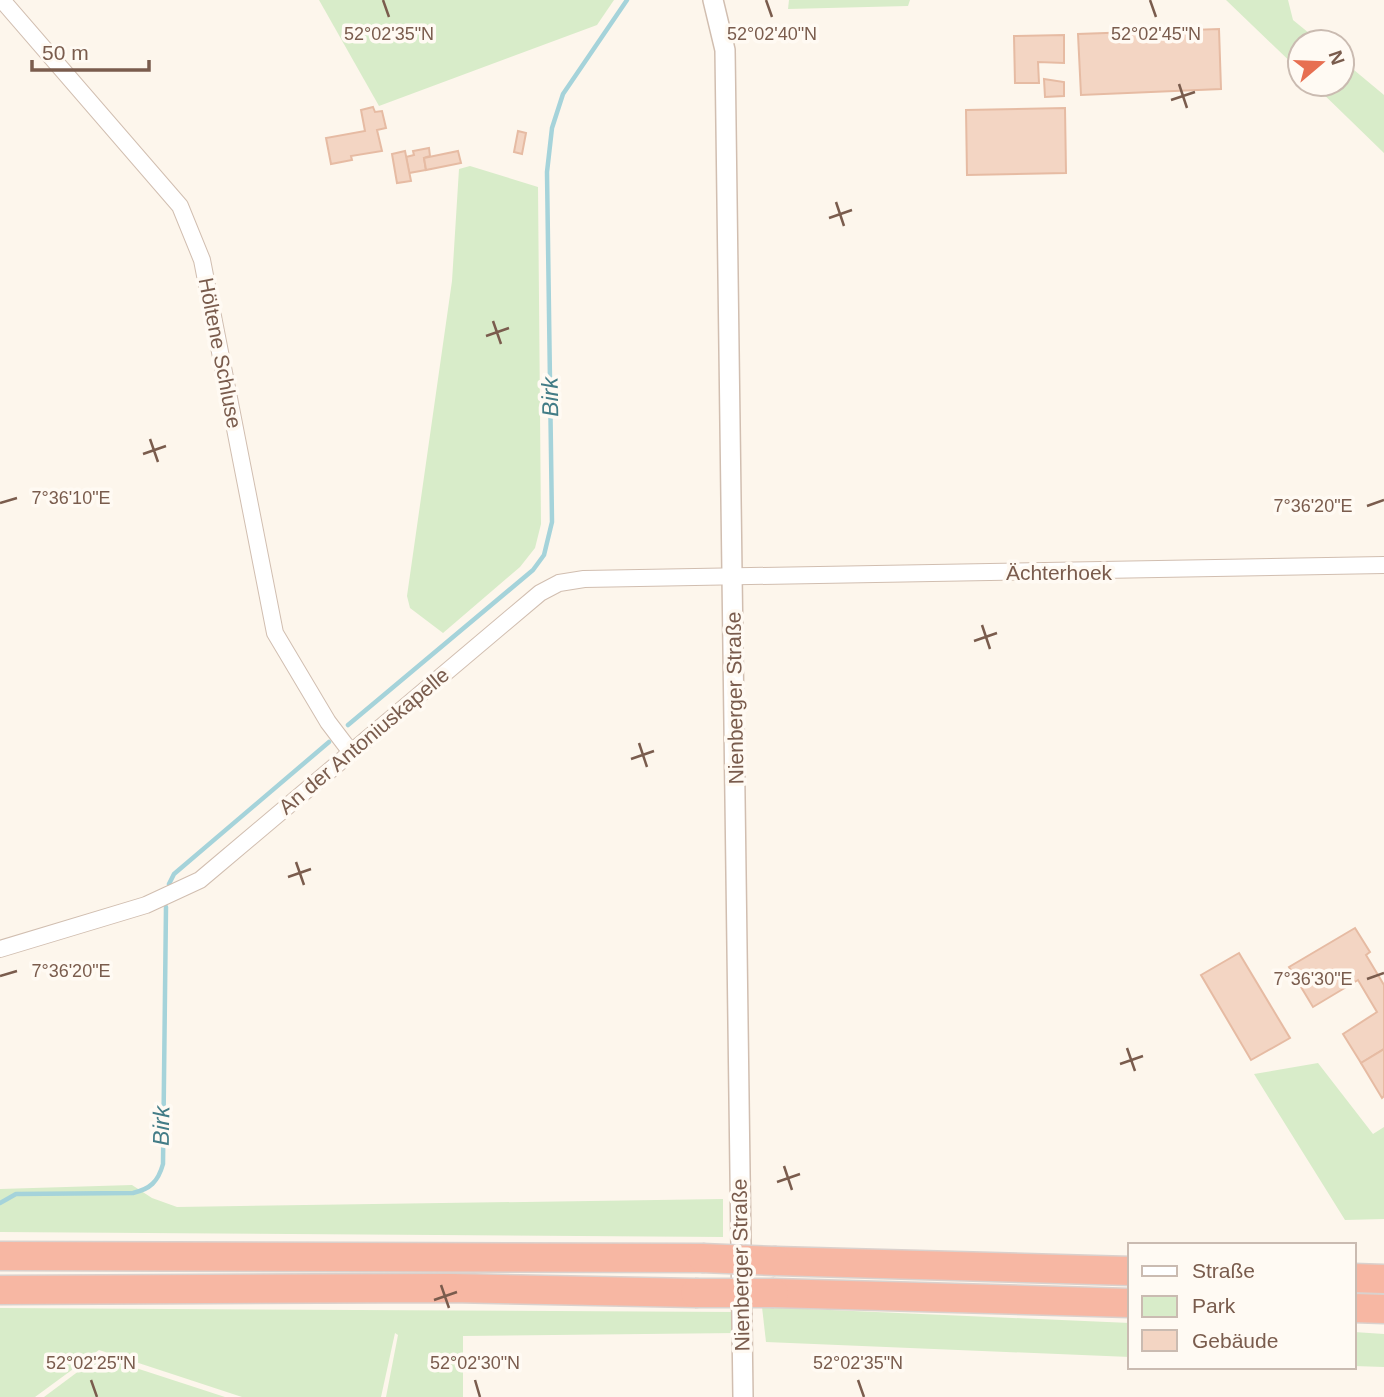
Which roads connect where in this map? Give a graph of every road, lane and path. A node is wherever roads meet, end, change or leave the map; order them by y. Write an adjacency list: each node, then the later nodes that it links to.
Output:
1 (2, 0): 5 (street, Höltene Schluse)
2 (713, 0): 4 (street, Nienberger Straße)
3 (1384, 565): 4 (street, Ächterhoek)
4 (734, 575): 5 (street, An der Antoniuskapelle); 15 (street, Nienberger Straße)
5 (348, 748): 6 (street, An der Antoniuskapelle)
6 (0, 949)
7 (0, 1256): 8 (highway, bridge)
8 (1128, 1271)
9 (1356, 1278): 10 (highway)
10 (1384, 1279)
11 (0, 1290): 12 (highway, bridge)
12 (1128, 1303)
13 (1356, 1308): 14 (highway)
14 (1384, 1309)
15 (743, 1397)

